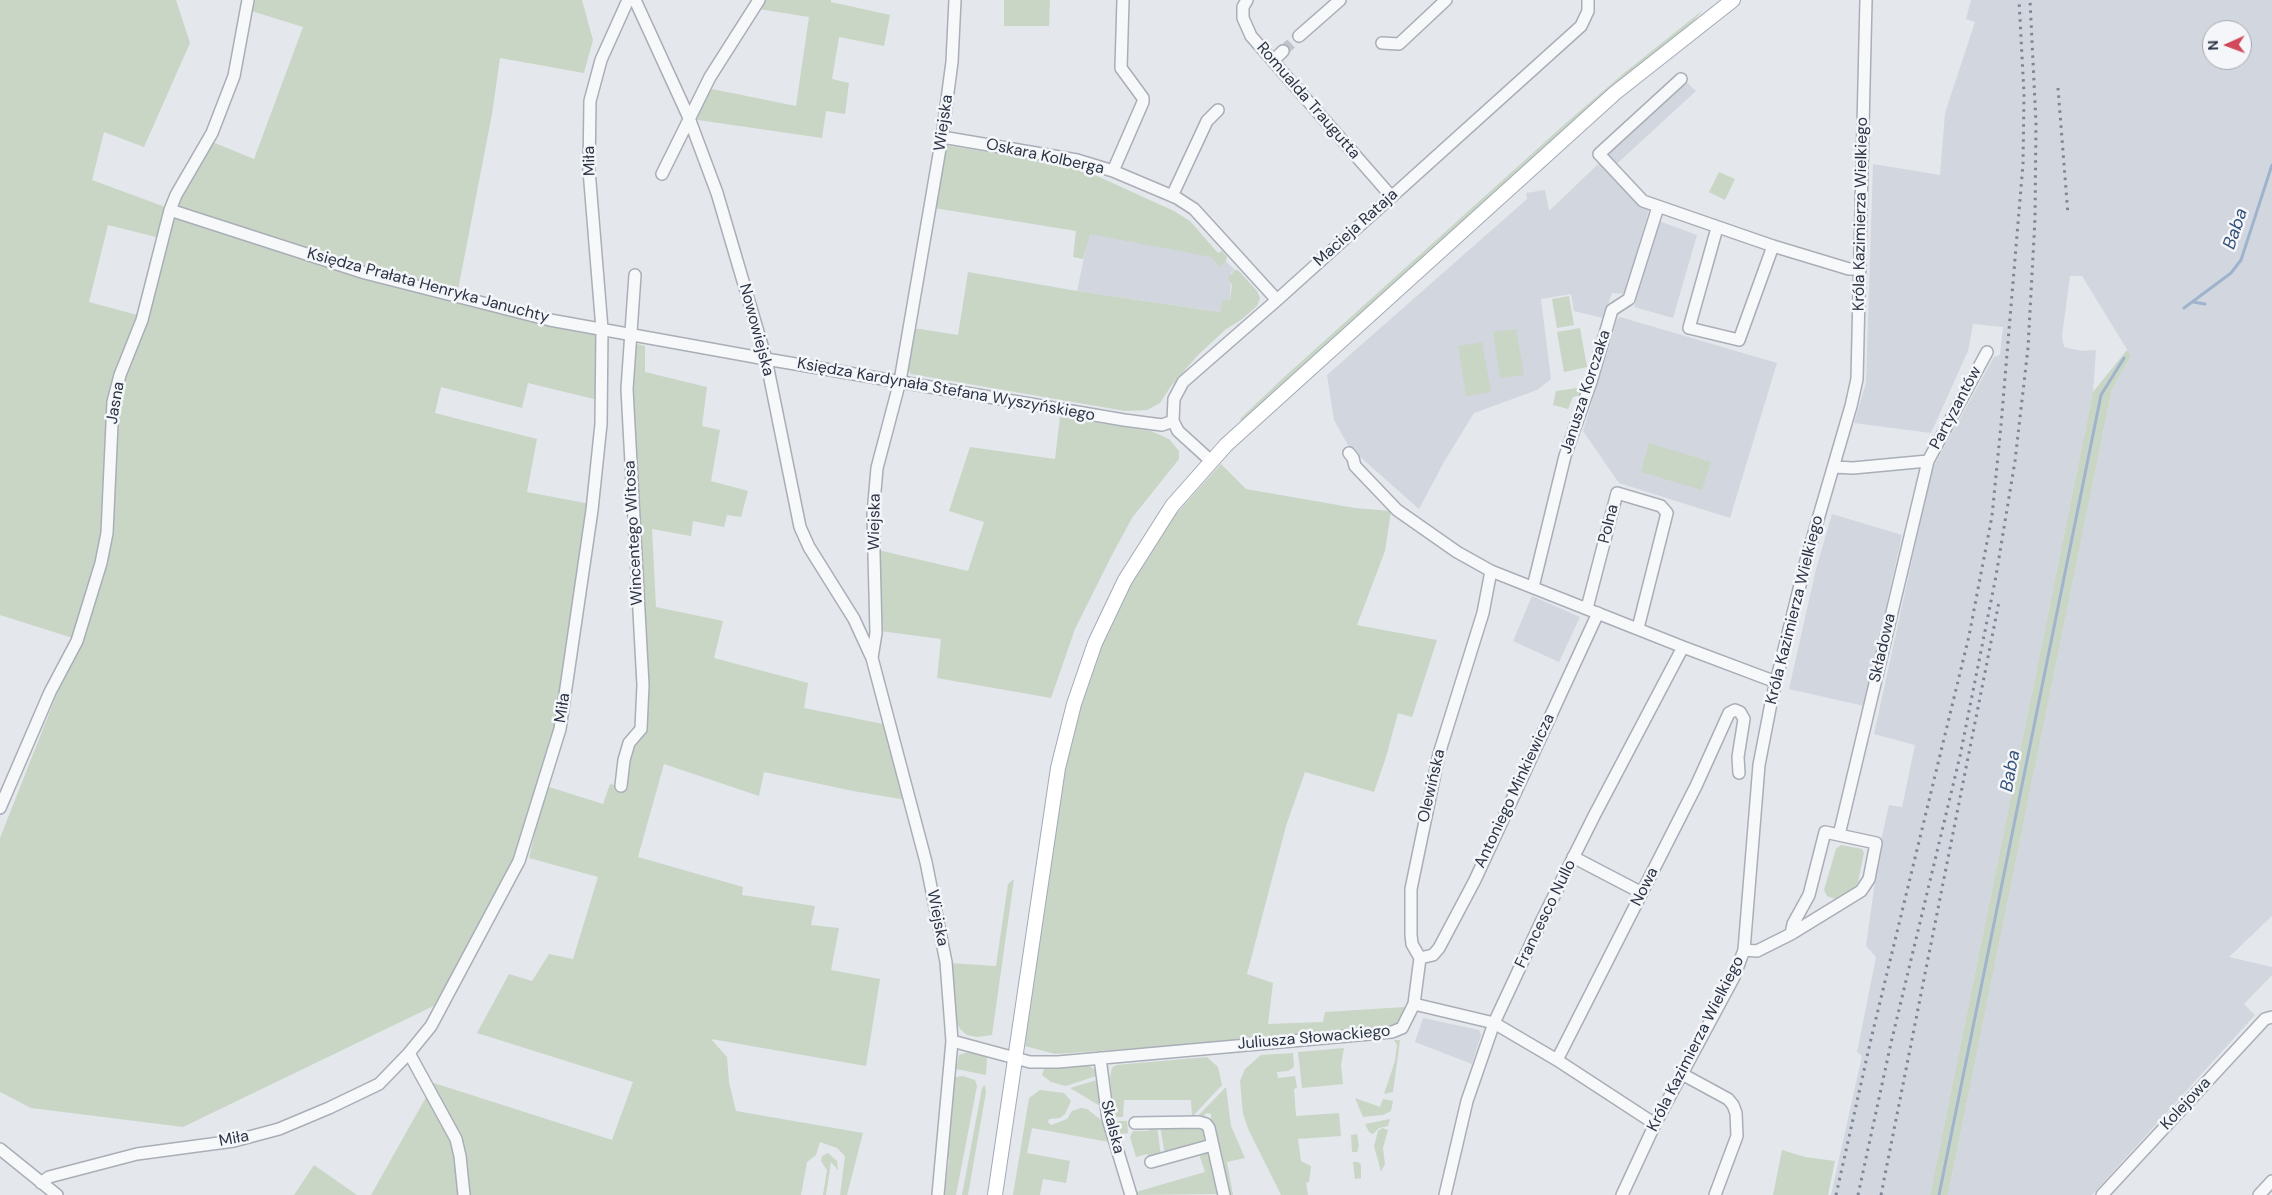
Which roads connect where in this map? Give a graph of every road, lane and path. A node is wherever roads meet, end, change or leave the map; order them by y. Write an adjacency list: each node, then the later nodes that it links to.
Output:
1 (248, 0): 28 (street, Jasna)
2 (628, 0): 34 (street, Miła)
3 (635, 0): 21 (street, Nowowiejska)
4 (759, 0): 21 (street)
5 (955, 0): 22 (street, Wiejska)
6 (1123, 0): 23 (street)
7 (1247, 0): 18 (street, Romualda Traugutta)
8 (1340, 0): 15 (street)
9 (1446, 0): 16 (street)
10 (1588, 0): 26 (street, Macieja Rataja)
11 (1717, 0): 14 (main road)
12 (1733, 0): 14 (main road)
13 (1866, 0): 31 (street, Króla Kazimierza Wielkiego)
14 (1690, 33): 41 (main road)
15 (1299, 36)
16 (1382, 43)
17 (1283, 51): 18 (street)
18 (1273, 61): 26 (street, Romualda Traugutta)
19 (1681, 79): 27 (street)
20 (1218, 110): 25 (street)
21 (689, 118): 24 (street); 37 (street, Nowowiejska)
22 (942, 137): 23 (street, Oskara Kolberga); 38 (street, Wiejska)
23 (1113, 171): 25 (street, Oskara Kolberga)
24 (662, 174)
25 (1172, 196): 33 (street, Oskara Kolberga)
26 (1391, 196): 33 (street, Macieja Rataja)
27 (1658, 207): 29 (street); 45 (street, Janusza Korczaka)
28 (170, 210): 34 (street, Księdza Prałata Henryka Januchty); 53 (street, Jasna)
29 (1716, 228): 30 (street); 30 (street)
30 (1773, 246): 31 (street)
31 (1860, 269): 43 (street, Króla Kazimierza Wielkiego)
32 (635, 275): 35 (street, Wincentego Witosa)
33 (1277, 300): 39 (street, Macieja Rataja)
34 (602, 329): 35 (street); 64 (street, Miła)
35 (631, 335): 37 (street, Księdza Kardynała Stefana Wyszyńskiego); 52 (street, Wincentego Witosa)
36 (1986, 352): 42 (street, Partyzantów)
37 (766, 359): 38 (street, Księdza Kardynała Stefana Wyszyńskiego); 49 (street, Nowowiejska)
38 (900, 381): 39 (street, Księdza Kardynała Stefana Wyszyńskiego); 49 (street, Wiejska)
39 (1173, 420): 41 (street)
40 (1349, 453): 44 (street)
41 (1211, 461): 65 (main road)
42 (1928, 461): 43 (street, Partyzantów); 54 (street, Składowa)
43 (1834, 466): 50 (street, Króla Kazimierza Wielkiego)
44 (1491, 571): 45 (street); 59 (street, Olewińska)
45 (1533, 587): 46 (street)
46 (1592, 610): 47 (street); 47 (street, Polna); 59 (street, Antoniego Minkiewicza)
47 (1638, 628): 48 (street)
48 (1683, 647): 50 (street); 55 (street, Francesco Nullo)
49 (872, 658): 63 (street, Wiejska)
50 (1776, 682): 58 (street, Króla Kazimierza Wielkiego)
51 (1739, 774): 56 (street, Nowa)
52 (621, 786)
53 (0, 808)
54 (1839, 835): 57 (street); 57 (street)
55 (1573, 857): 56 (street); 62 (street, Francesco Nullo)
56 (1642, 893): 67 (street, Nowa)
57 (1791, 934): 58 (street)
58 (1744, 950): 68 (street, Króla Kazimierza Wielkiego)
59 (1420, 958): 60 (street, Olewińska)
60 (1414, 1004): 62 (street); 66 (street, Juliusza Słowackiego)
61 (2272, 1017): 85 (street, Kolejowa)
62 (1494, 1023): 67 (street); 82 (street, Francesco Nullo)
63 (952, 1041): 65 (street, Juliusza Słowackiego); 78 (street, Wiejska)
64 (409, 1054): 75 (street, Miła); 77 (street)
65 (1017, 1058): 66 (street, Juliusza Słowackiego); 79 (main road)
66 (1100, 1058): 80 (street, Skalska)
67 (1557, 1060): 70 (street)
68 (1682, 1074): 70 (street, Króla Kazimierza Wielkiego); 84 (street)
69 (1135, 1123): 71 (street, Skalska)
70 (1654, 1124): 83 (street, Króla Kazimierza Wielkiego)
71 (1212, 1146): 73 (street); 81 (street, Skalska)
72 (0, 1150): 75 (street)
73 (1151, 1162)
74 (2272, 1181): 86 (street)
75 (42, 1183): 76 (street)
76 (57, 1195)
77 (464, 1195)
78 (938, 1195)
79 (995, 1195)
80 (1131, 1195)
81 (1224, 1195)
82 (1444, 1195)
83 (1622, 1195)
84 (1715, 1195)
85 (2102, 1195)
86 (2259, 1195)

